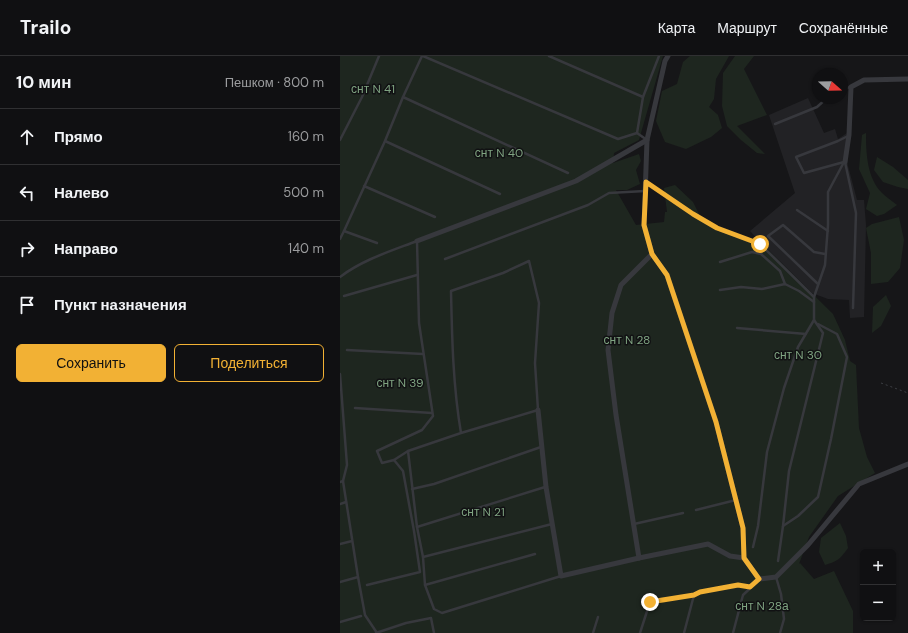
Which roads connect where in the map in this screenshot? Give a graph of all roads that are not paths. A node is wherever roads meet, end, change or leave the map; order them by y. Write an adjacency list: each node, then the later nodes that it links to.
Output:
1 (379, 56): 15 (lane)
2 (423, 56): 9 (lane); 13 (lane)
3 (549, 56): 10 (lane)
4 (659, 56): 10 (lane)
5 (668, 56): 16 (street)
6 (908, 79): 7 (street)
7 (851, 87): 8 (lane); 14 (street)
8 (848, 88)
9 (403, 97): 17 (lane); 19 (lane)
10 (643, 97): 13 (lane)
11 (821, 104): 12 (lane)
12 (775, 124)
13 (636, 133): 16 (lane)
14 (849, 135): 18 (street); 18 (lane)
15 (340, 140)
16 (647, 140): 20 (street); 29 (street)
17 (385, 141): 21 (lane); 23 (lane)
18 (845, 162): 27 (lane); 43 (lane)
19 (568, 173)
20 (646, 182): 22 (street); 41 (lane)
21 (364, 186): 25 (lane); 26 (lane)
22 (645, 191): 31 (street); 33 (lane)
23 (500, 194)
24 (797, 210): 27 (lane)
25 (435, 217)
26 (344, 230): 28 (lane); 30 (lane)
27 (828, 231): 32 (lane)
28 (340, 239)
29 (417, 240): 35 (lane); 36 (lane)
30 (377, 243)
31 (652, 254): 62 (street); 68 (street)
32 (826, 254): 38 (lane); 38 (lane)
33 (445, 259)
34 (720, 262): 37 (lane)
35 (417, 275): 40 (lane); 49 (lane)
36 (340, 277)
37 (785, 284): 39 (lane); 42 (lane)
38 (819, 284): 41 (lane)
39 (720, 290)
40 (344, 296)
41 (814, 297): 42 (lane)
42 (814, 302): 44 (lane)
43 (852, 308)
44 (814, 320): 45 (lane); 47 (lane)
45 (817, 324): 70 (lane); 70 (lane)
46 (737, 328): 47 (lane)
47 (806, 334): 73 (lane)
48 (347, 350): 49 (lane)
49 (423, 354): 53 (lane)
50 (340, 374): 59 (lane)
51 (355, 408): 53 (lane)
52 (538, 410): 54 (lane); 54 (lane); 55 (street)
53 (432, 413): 57 (lane)
54 (461, 433): 56 (lane)
55 (542, 447): 60 (street); 61 (lane)
56 (408, 451): 57 (lane); 61 (lane)
57 (394, 460): 84 (lane)
58 (908, 464): 81 (street)
59 (341, 482): 63 (lane)
60 (546, 487): 67 (street); 69 (lane)
61 (412, 489): 69 (lane)
62 (736, 500): 65 (lane); 77 (street)
63 (346, 502): 64 (lane); 71 (lane)
64 (340, 504)
65 (696, 510)
66 (683, 513): 68 (lane)
67 (552, 524): 75 (lane); 79 (street)
68 (634, 524): 76 (street)
69 (417, 526): 75 (lane)
70 (783, 526): 78 (lane)
71 (352, 541): 72 (lane); 80 (lane)
72 (340, 544)
73 (753, 547)
74 (535, 554): 85 (lane)
75 (423, 557): 85 (lane)
76 (639, 558): 77 (street); 79 (street)
77 (744, 558): 82 (street)
78 (778, 561)
79 (561, 576): 85 (lane)
80 (358, 577): 83 (lane); 91 (lane)
81 (776, 577): 82 (street); 97 (lane)
82 (759, 579): 86 (lane)
83 (340, 582)
84 (367, 585)
85 (425, 585)
86 (750, 587): 87 (lane); 96 (lane)
87 (694, 595): 94 (lane); 95 (lane)
88 (362, 616): 90 (lane)
89 (598, 617): 93 (lane)
90 (340, 622)
91 (376, 633): 92 (lane)
92 (434, 633)
93 (593, 633)
94 (640, 633)
95 (684, 633)
96 (732, 633)
97 (780, 633)

